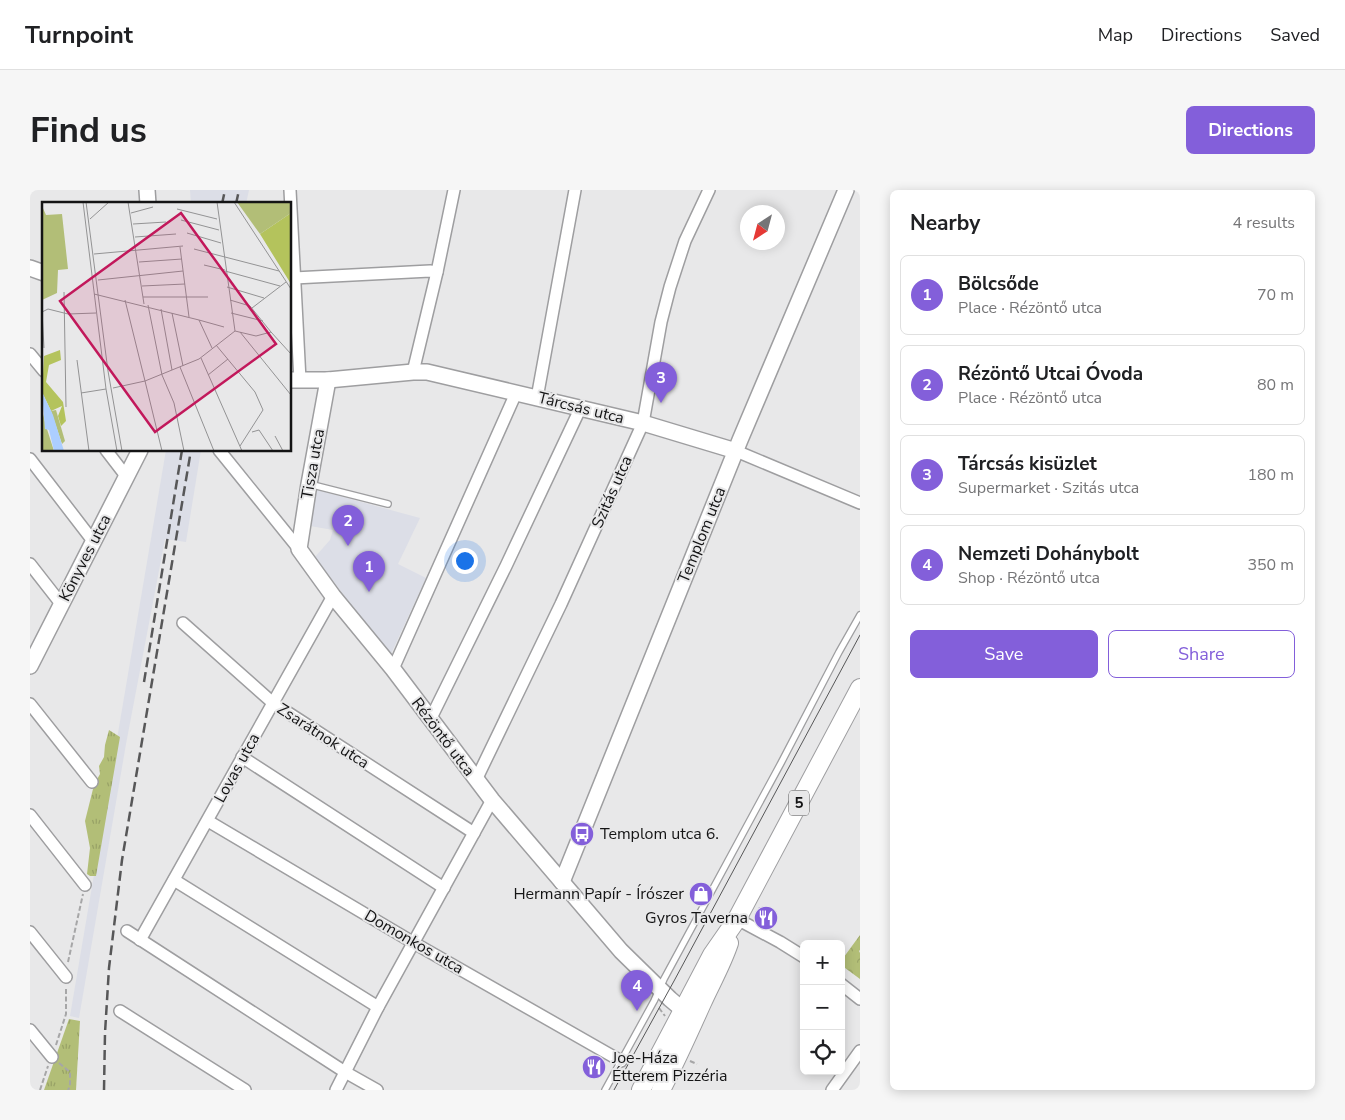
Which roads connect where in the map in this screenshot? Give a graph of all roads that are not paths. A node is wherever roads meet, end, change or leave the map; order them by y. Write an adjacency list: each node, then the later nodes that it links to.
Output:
1 (454, 190): 8 (street)
2 (575, 190): 16 (street)
3 (709, 190): 18 (street, Szitás utca)
4 (846, 190): 22 (main road, Templom utca)
5 (291, 212): 9 (street)
6 (30, 268): 7 (main road)
7 (42, 272)
8 (438, 272): 9 (street); 12 (street)
9 (294, 278): 13 (street)
10 (30, 354): 11 (street)
11 (42, 369)
12 (413, 372): 14 (main road, Tárcsás utca); 15 (main road, Tárcsás utca)
13 (295, 380): 14 (main road, Tárcsás utca)
14 (328, 380): 25 (main road, Tisza utca)
15 (516, 393): 16 (main road, Tárcsás utca); 36 (street)
16 (537, 398): 17 (main road, Tárcsás utca)
17 (580, 409): 18 (main road, Tárcsás utca); 40 (street)
18 (643, 423): 22 (main road, Tárcsás utca); 42 (street, Szitás utca)
19 (107, 451): 24 (street)
20 (139, 451): 24 (main road, Könyves utca)
21 (220, 451): 29 (street, Rézöntő utca)
22 (736, 451): 26 (street, Tárcsás utca); 49 (main road, Templom utca)
23 (30, 459): 28 (street)
24 (126, 476): 28 (main road, Könyves utca)
25 (309, 484): 27 (lane); 29 (main road, Tisza utca)
26 (860, 503)
27 (388, 504)
28 (93, 541): 32 (main road, Könyves utca)
29 (299, 548): 31 (main road, Rézöntő utca)
30 (30, 564): 32 (street)
31 (333, 596): 36 (main road, Rézöntő utca); 38 (street, Lovas utca)
32 (62, 605): 35 (main road, Könyves utca)
33 (860, 615): 64 (lane)
34 (183, 623): 38 (street, Zsarátnok utca)
35 (30, 666)
36 (393, 670): 40 (main road, Rézöntő utca)
37 (860, 688): 52 (main road, 5)
38 (273, 703): 41 (street, Lovas utca); 47 (street, Zsarátnok utca)
39 (30, 704): 43 (street)
40 (430, 720): 42 (main road, Rézöntő utca)
41 (242, 757): 46 (street, Lovas utca); 51 (street)
42 (476, 780): 44 (main road, Rézöntő utca)
43 (92, 782)
44 (492, 800): 47 (street); 49 (main road, Rézöntő utca)
45 (30, 815): 50 (street)
46 (208, 821): 48 (street, Lovas utca); 56 (street, Domonkos utca)
47 (474, 833): 51 (street)
48 (174, 880): 55 (street, Lovas utca); 62 (street)
49 (562, 882): 64 (main road, Rézöntő utca)
50 (85, 885)
51 (444, 888): 56 (street)
52 (737, 919): 57 (street); 60 (main road, 5)
53 (127, 931): 55 (street)
54 (30, 932): 58 (street)
55 (140, 940): 69 (street)
56 (414, 943): 62 (street); 68 (street, Domonkos utca)
57 (800, 954)
58 (66, 977)
59 (842, 985): 61 (street)
60 (698, 997): 64 (main road, 5); 64 (main road)
61 (860, 999)
62 (378, 1007): 69 (street)
63 (120, 1011): 70 (street)
64 (675, 1012): 68 (lane); 74 (main road, 5); 75 (main road, 5)
65 (30, 1030): 67 (street)
66 (860, 1052): 76 (street)
67 (52, 1056)
68 (620, 1061): 73 (lane)
69 (345, 1072): 71 (street); 72 (street)
70 (245, 1090)
71 (336, 1090)
72 (377, 1090)
73 (605, 1090)
74 (641, 1090)
75 (661, 1090)
76 (832, 1090)

